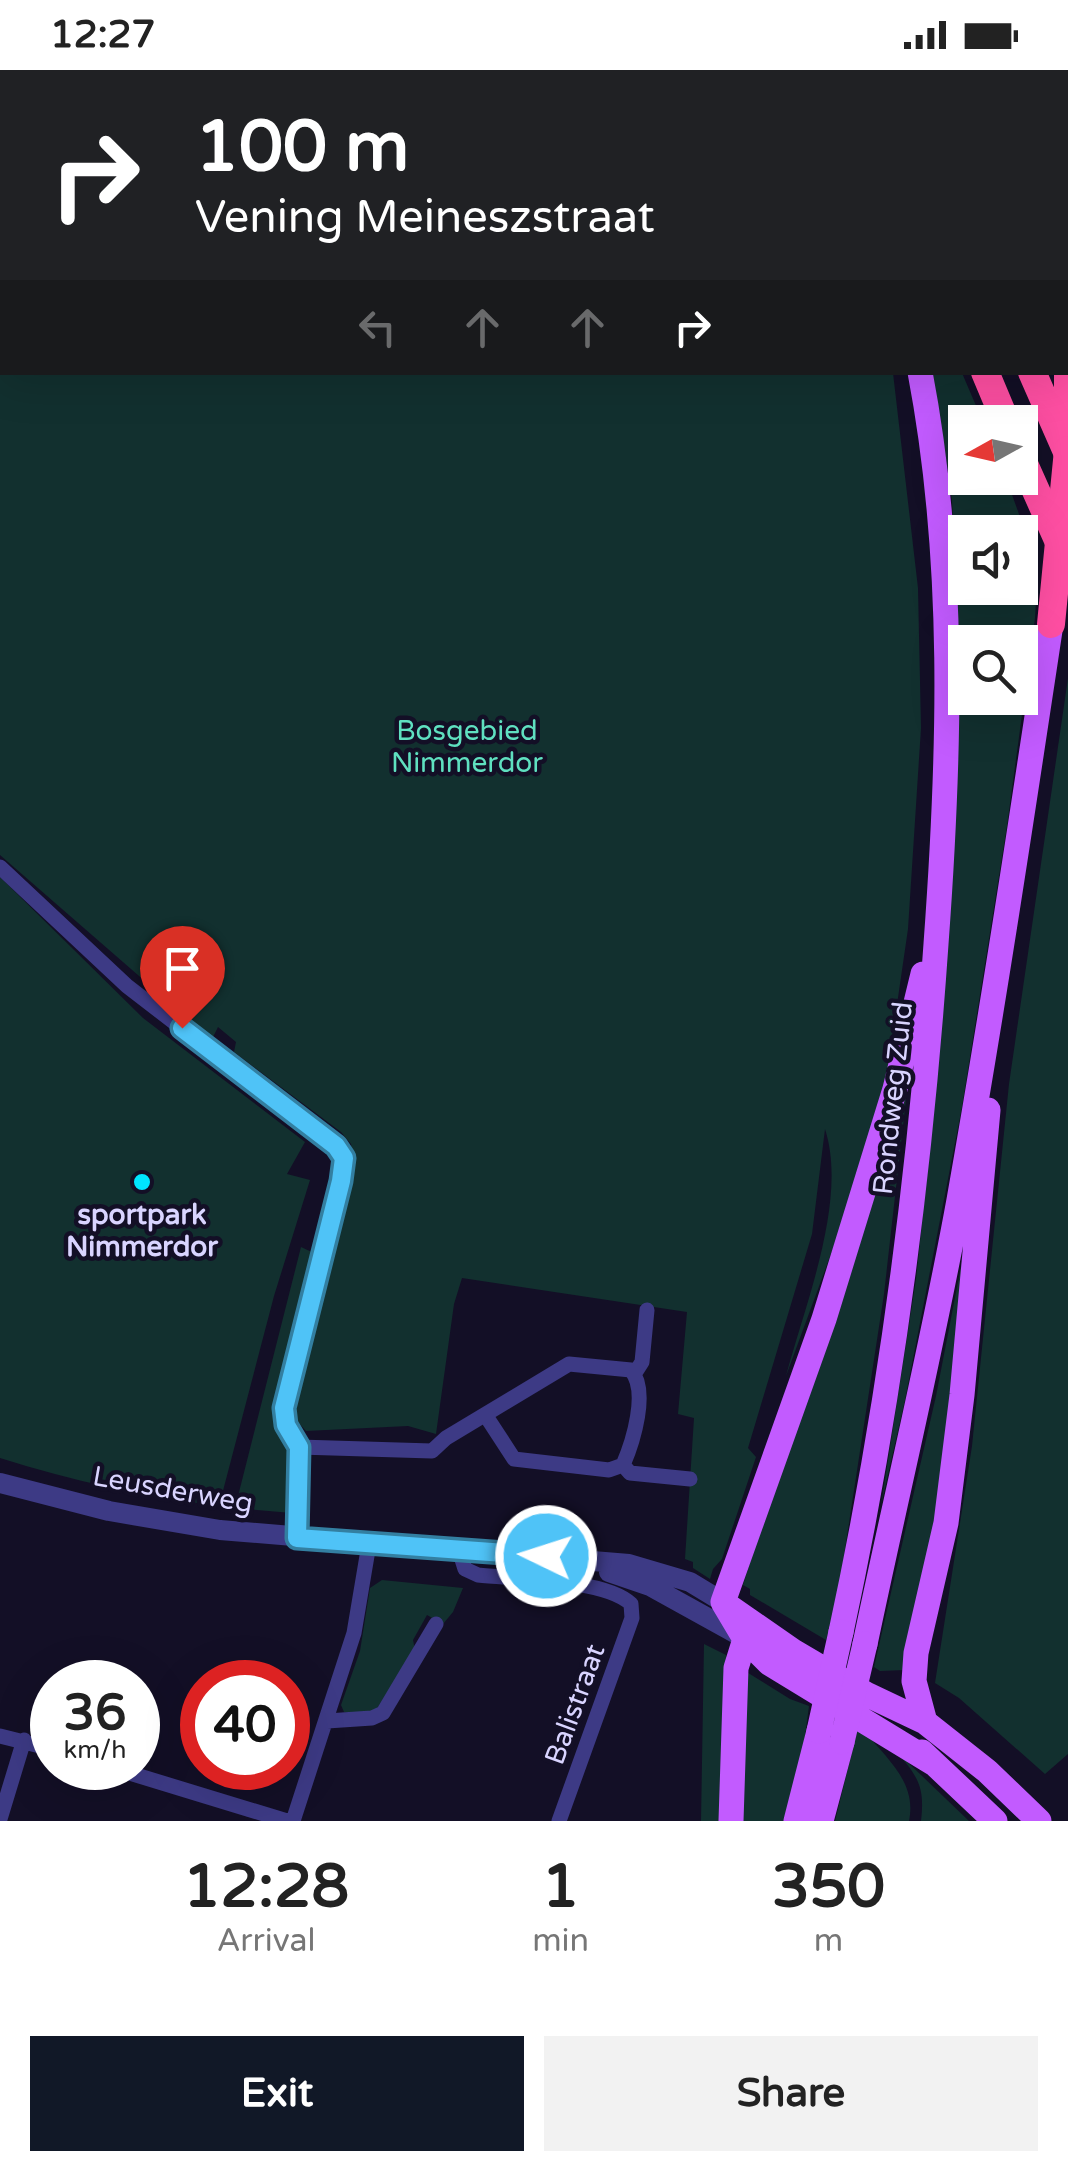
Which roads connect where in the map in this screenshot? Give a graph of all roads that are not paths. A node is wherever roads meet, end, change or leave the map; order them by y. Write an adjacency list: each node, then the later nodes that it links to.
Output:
1 (920, 375): 12 (main road, Rondweg Zuid)
2 (986, 375): 5 (highway)
3 (1033, 375): 7 (highway)
4 (1068, 375): 6 (highway)
5 (999, 405)
6 (1068, 410)
7 (1068, 452): 10 (highway, bridge)
8 (1038, 495): 9 (highway)
9 (1068, 562)
10 (1051, 624): 13 (main road, Rondweg Zuid)
11 (0, 868): 17 (street)
12 (938, 916): 25 (main road); 33 (main road, Rondweg Zuid, bridge)
13 (991, 1015): 31 (main road); 33 (main road, Rondweg Zuid, bridge)
14 (647, 1310): 15 (street)
15 (634, 1373): 16 (street); 18 (street)
16 (486, 1416): 17 (street); 18 (street)
17 (299, 1447): 21 (street)
18 (623, 1465): 19 (street)
19 (690, 1479)
20 (0, 1483): 21 (street, Leusderweg)
21 (298, 1528): 22 (street, Leusderweg)
22 (369, 1544): 23 (street, Leusderweg); 30 (street)
23 (459, 1550): 24 (street, Leusderweg); 41 (street, Balistraat)
24 (626, 1570): 25 (street, Leusderweg); 27 (street, Leusderweg)
25 (723, 1602): 27 (main road); 28 (main road, Leusderweg)
26 (436, 1624): 30 (street)
27 (745, 1638): 28 (main road, Leusderweg); 36 (main road, Leusderweg); 42 (main road)
28 (784, 1646): 29 (main road, Leusderweg)
29 (866, 1694): 31 (main road, Leusderweg); 36 (main road, Leusderweg)
30 (327, 1721): 40 (street)
31 (925, 1722): 46 (main road, Leusderweg)
32 (0, 1736): 34 (street)
33 (831, 1736): 43 (main road, Rondweg Zuid); 44 (main road, Rondweg Zuid)
34 (24, 1740): 35 (street); 39 (street)
35 (30, 1742)
36 (933, 1764): 45 (main road, Leusderweg)
37 (160, 1783): 38 (street)
38 (266, 1818): 40 (street)
39 (0, 1819)
40 (290, 1821)
41 (559, 1821)
42 (731, 1821)
43 (796, 1821)
44 (821, 1821)
45 (994, 1821)
46 (1039, 1821)

